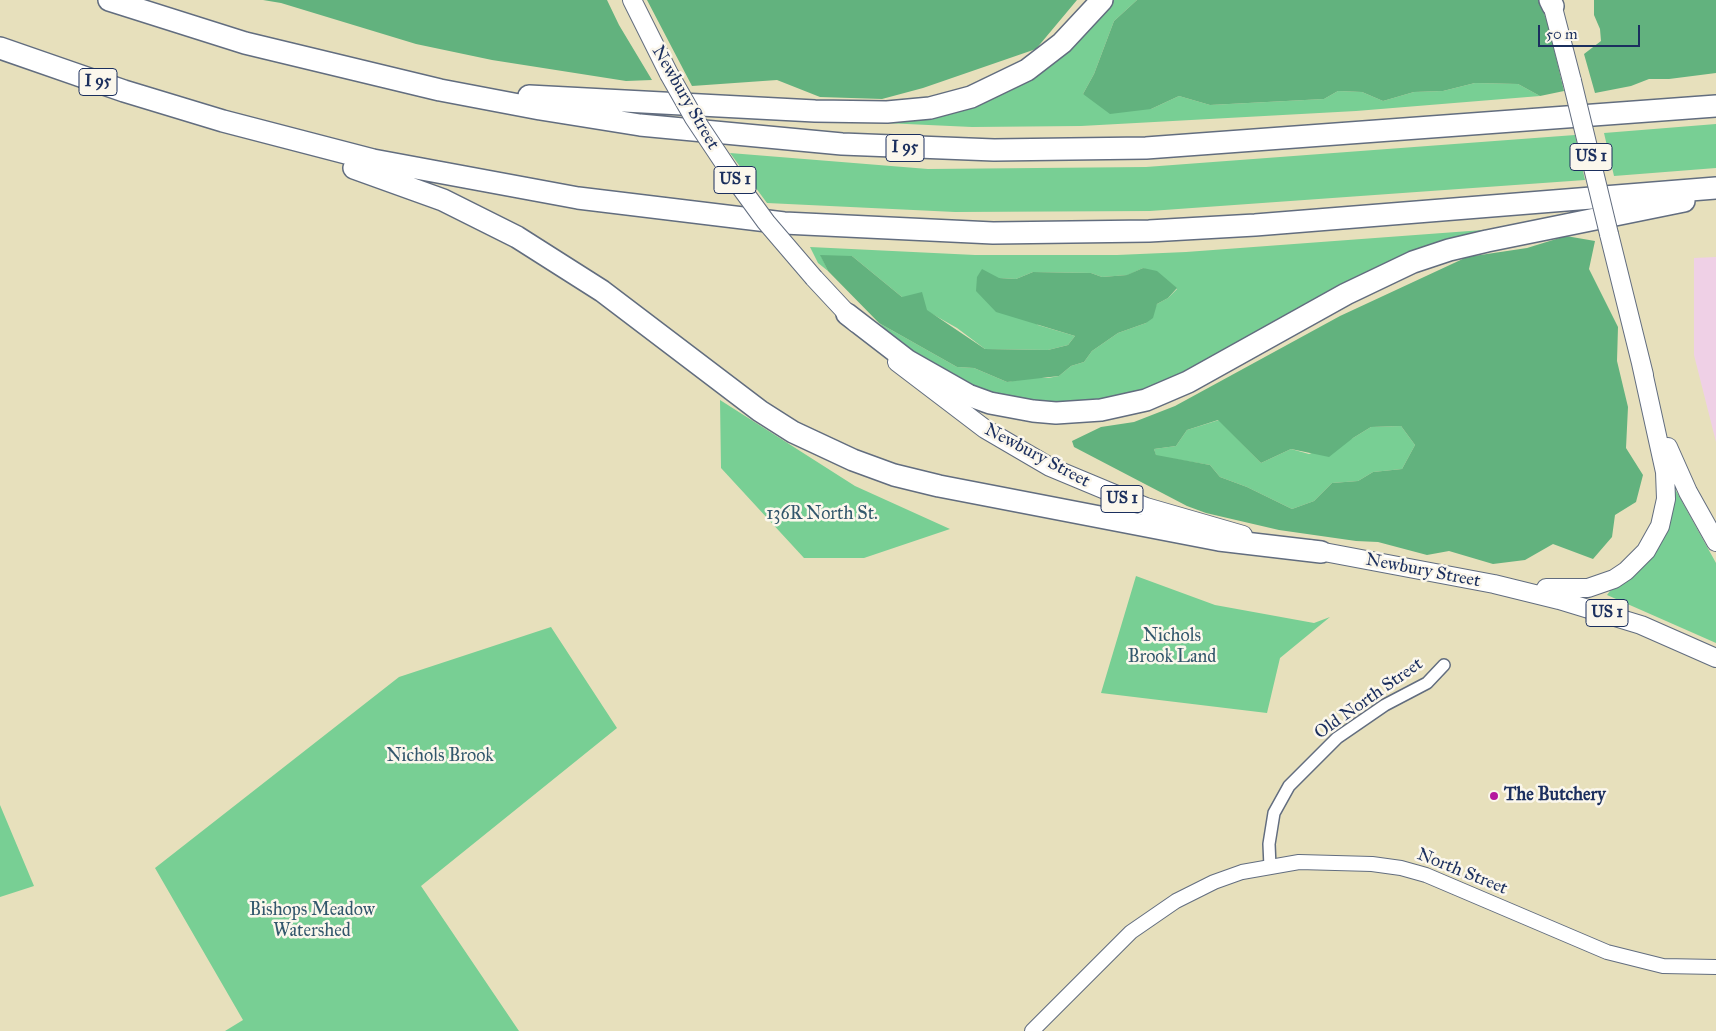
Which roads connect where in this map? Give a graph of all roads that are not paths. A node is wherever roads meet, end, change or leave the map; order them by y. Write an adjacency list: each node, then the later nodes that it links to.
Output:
1 (109, 0): 6 (highway, I 95)
2 (632, 0): 9 (main road, Newbury Street / US 1, bridge)
3 (1102, 0): 6 (highway)
4 (1552, 2): 13 (main road, US 1, bridge)
5 (0, 48): 7 (highway, I 95)
6 (440, 90): 9 (highway, I 95)
7 (172, 106): 10 (highway, I 95); 15 (highway)
8 (1716, 106): 9 (highway, I 95)
9 (703, 132): 12 (main road, Newbury Street / US 1, bridge)
10 (1716, 188)
11 (1716, 194): 12 (highway)
12 (847, 314): 15 (main road, Newbury Street / US 1)
13 (1641, 363): 14 (main road, US 1); 16 (main road)
14 (1716, 542)
15 (1321, 552): 16 (main road, Newbury Street / US 1)
16 (1494, 584): 17 (main road, Newbury Street / US 1)
17 (1716, 658)
18 (1444, 666): 19 (street, Old North Street)
19 (1270, 867): 20 (street, North Street); 21 (street, North Street)
20 (1716, 967)
21 (1035, 1030)

